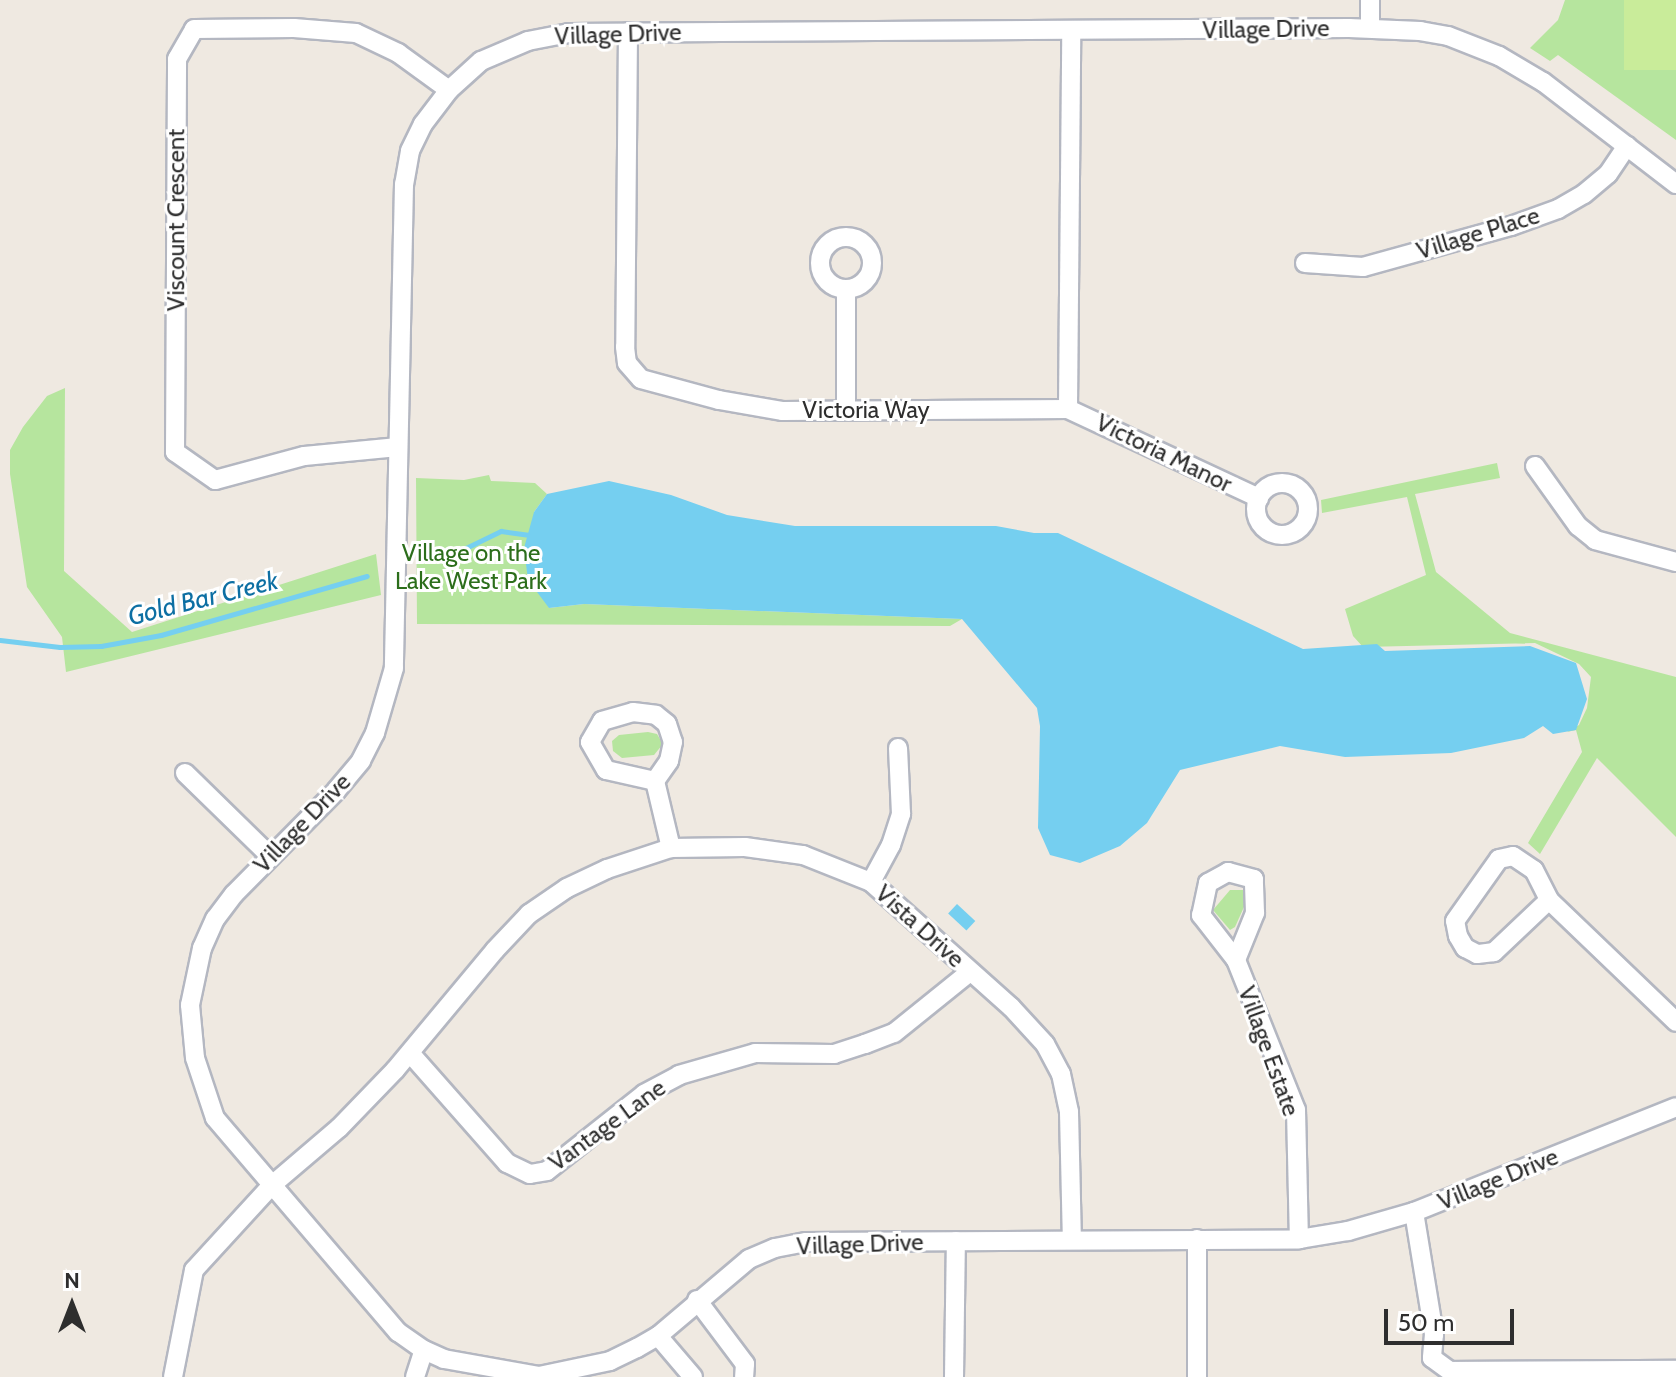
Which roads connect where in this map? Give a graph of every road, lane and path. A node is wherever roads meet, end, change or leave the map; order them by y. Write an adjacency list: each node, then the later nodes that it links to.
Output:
1 (1370, 0): 2 (street)
2 (1370, 28): 3 (street, Village Drive); 6 (street, Village Drive)
3 (1071, 31): 4 (street, Village Drive); 11 (street)
4 (628, 32): 5 (street, Village Drive); 10 (street, Victoria Way)
5 (449, 90): 12 (street, Village Drive); 12 (street, Viscount Crescent)
6 (1627, 146): 7 (street, Village Drive); 8 (street, Village Place)
7 (1676, 184)
8 (1305, 263)
9 (846, 289): 10 (street)
10 (846, 409): 11 (street, Victoria Way)
11 (1068, 409): 14 (street, Victoria Manor)
12 (398, 447): 20 (street, Village Drive)
13 (1535, 466): 15 (street)
14 (1259, 498)
15 (1676, 562)
16 (898, 748): 21 (street)
17 (185, 773): 20 (street)
18 (655, 781): 18 (street); 19 (street)
19 (671, 848): 21 (street, Vista Drive); 26 (street, Vista Drive)
20 (270, 856): 28 (street, Village Drive)
21 (871, 882): 24 (street, Vista Drive)
22 (1549, 900): 22 (street); 25 (street)
23 (1236, 960): 31 (street, Village Estate)
24 (970, 972): 26 (street, Vantage Lane); 32 (street, Vista Drive)
25 (1676, 1022)
26 (410, 1053): 28 (street, Vista Drive)
27 (1676, 1107): 29 (street, Village Drive)
28 (272, 1185): 36 (street, Village Drive); 38 (street, Vista Drive)
29 (1414, 1212): 31 (street, Village Drive); 37 (street)
30 (1197, 1239): 31 (street, Village Drive); 32 (street, Village Drive); 43 (street)
31 (1299, 1239)
32 (1072, 1240): 33 (street, Village Drive)
33 (956, 1241): 34 (street, Village Drive); 42 (street)
34 (697, 1300): 35 (street, Village Drive); 41 (street)
35 (658, 1336): 36 (street, Village Drive); 40 (street)
36 (424, 1350): 39 (street)
37 (1676, 1370)
38 (173, 1377)
39 (415, 1377)
40 (693, 1377)
41 (744, 1377)
42 (954, 1377)
43 (1197, 1377)

